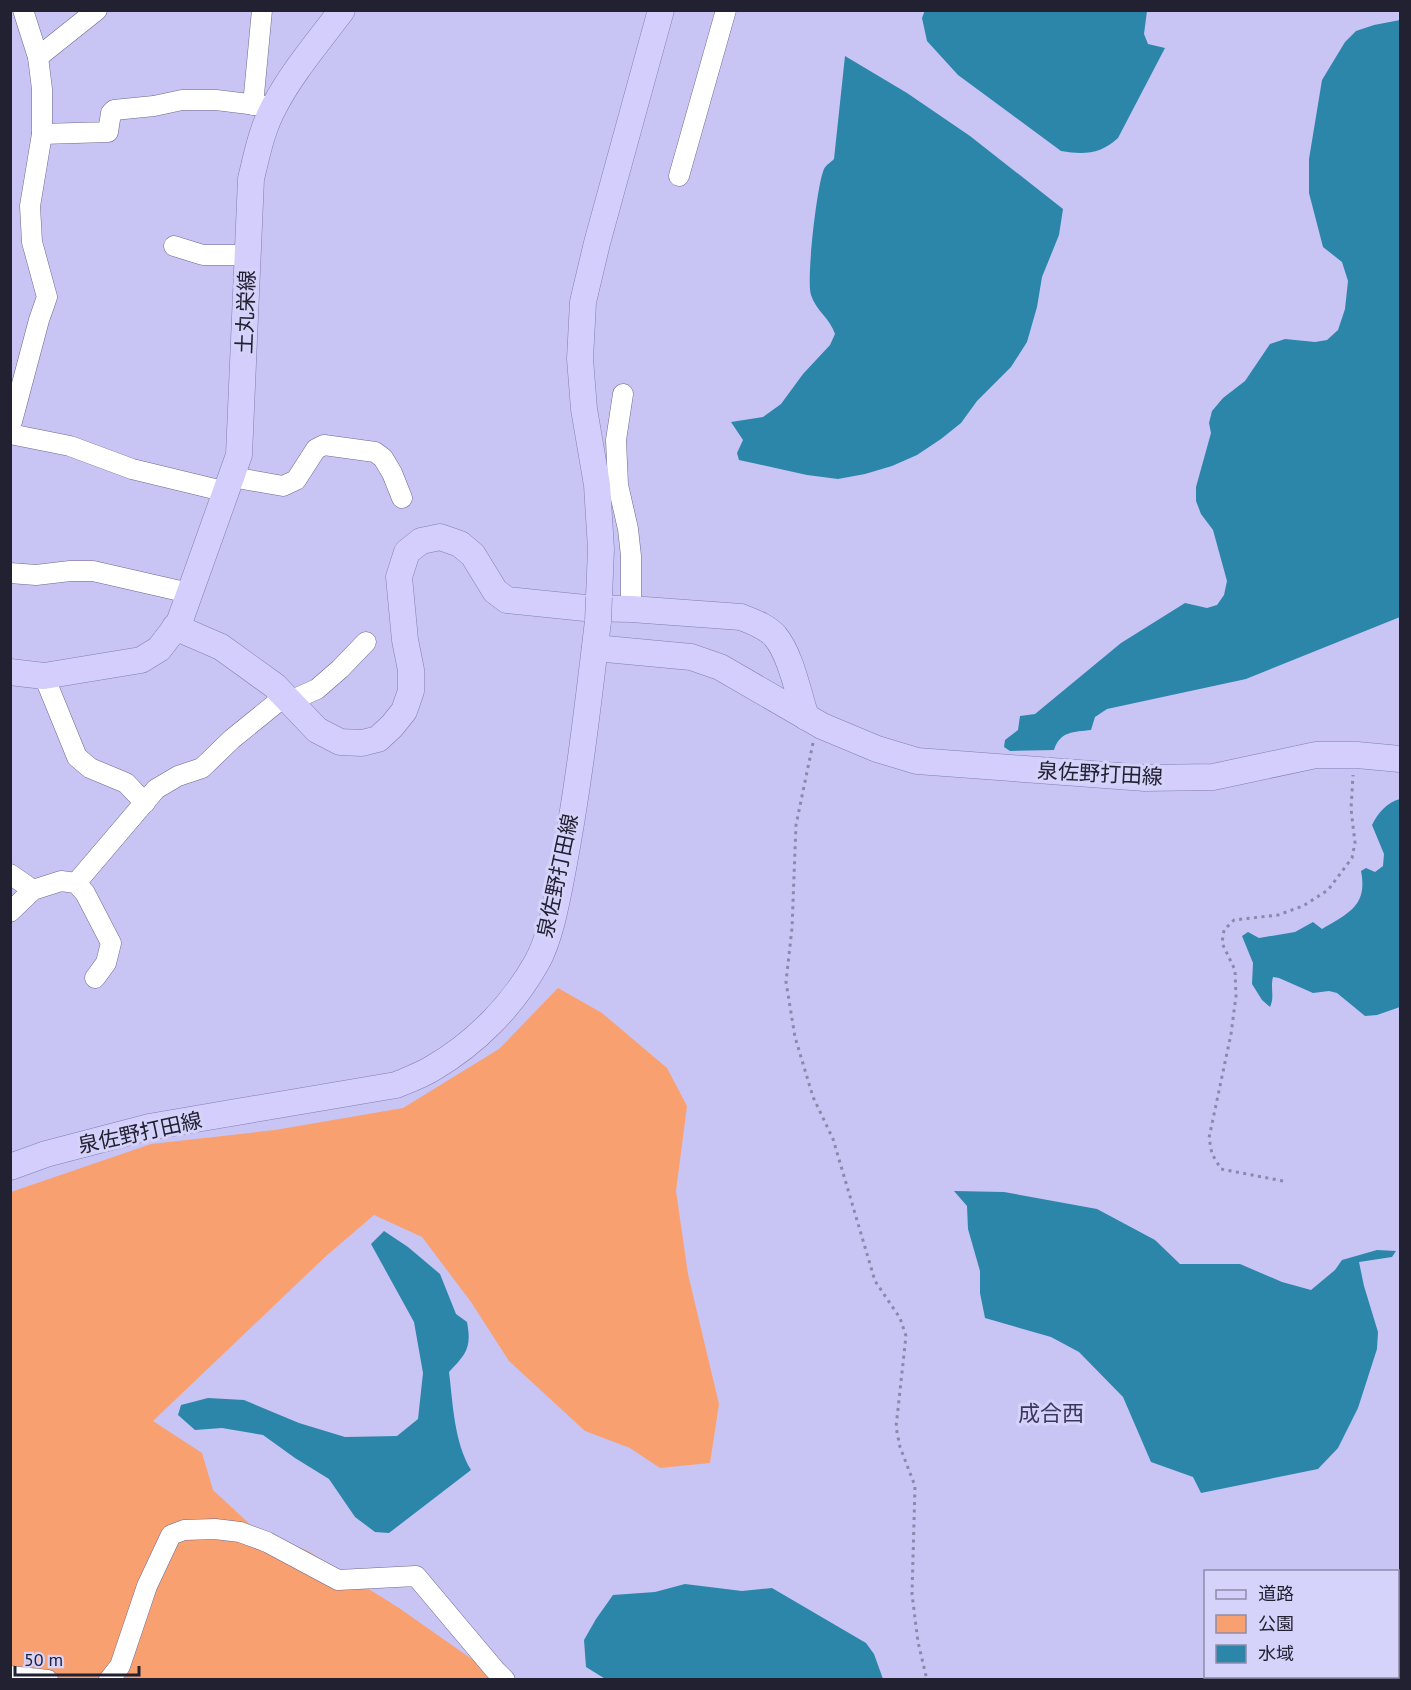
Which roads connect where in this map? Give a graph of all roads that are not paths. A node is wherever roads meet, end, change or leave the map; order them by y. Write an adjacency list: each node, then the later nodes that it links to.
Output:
1 (23, 10): 7 (street)
2 (97, 10): 7 (street)
3 (262, 10): 8 (street)
4 (342, 10): 8 (main road, 土丸栄線)
5 (661, 10): 22 (main road)
6 (726, 10): 10 (street)
7 (38, 57): 9 (street)
8 (263, 106): 9 (street); 12 (main road, 土丸栄線)
9 (42, 134): 14 (street)
10 (680, 176)
11 (174, 246): 12 (street)
12 (248, 255): 15 (main road, 土丸栄線)
13 (622, 394): 19 (street)
14 (10, 431): 15 (street)
15 (229, 485): 16 (street); 18 (main road, 土丸栄線)
16 (402, 498)
17 (10, 573): 18 (street)
18 (189, 593): 20 (main road, 土丸栄線)
19 (631, 609): 25 (main road); 26 (main road)
20 (175, 627): 24 (main road); 25 (main road)
21 (366, 642): 25 (street)
22 (595, 648): 26 (main road, 泉佐野打田線); 34 (main road, 泉佐野打田線)
23 (10, 672): 24 (main road)
24 (44, 676): 28 (street)
25 (287, 699): 28 (street)
26 (811, 720): 27 (main road, 泉佐野打田線)
27 (1401, 759)
28 (145, 802): 30 (street)
29 (10, 874): 31 (street)
30 (76, 883): 31 (street); 33 (street)
31 (33, 890): 32 (street)
32 (10, 912)
33 (94, 978)
34 (10, 1167)
35 (10, 1676): 36 (street)
36 (48, 1680)
37 (109, 1680): 38 (street)
38 (506, 1680)

